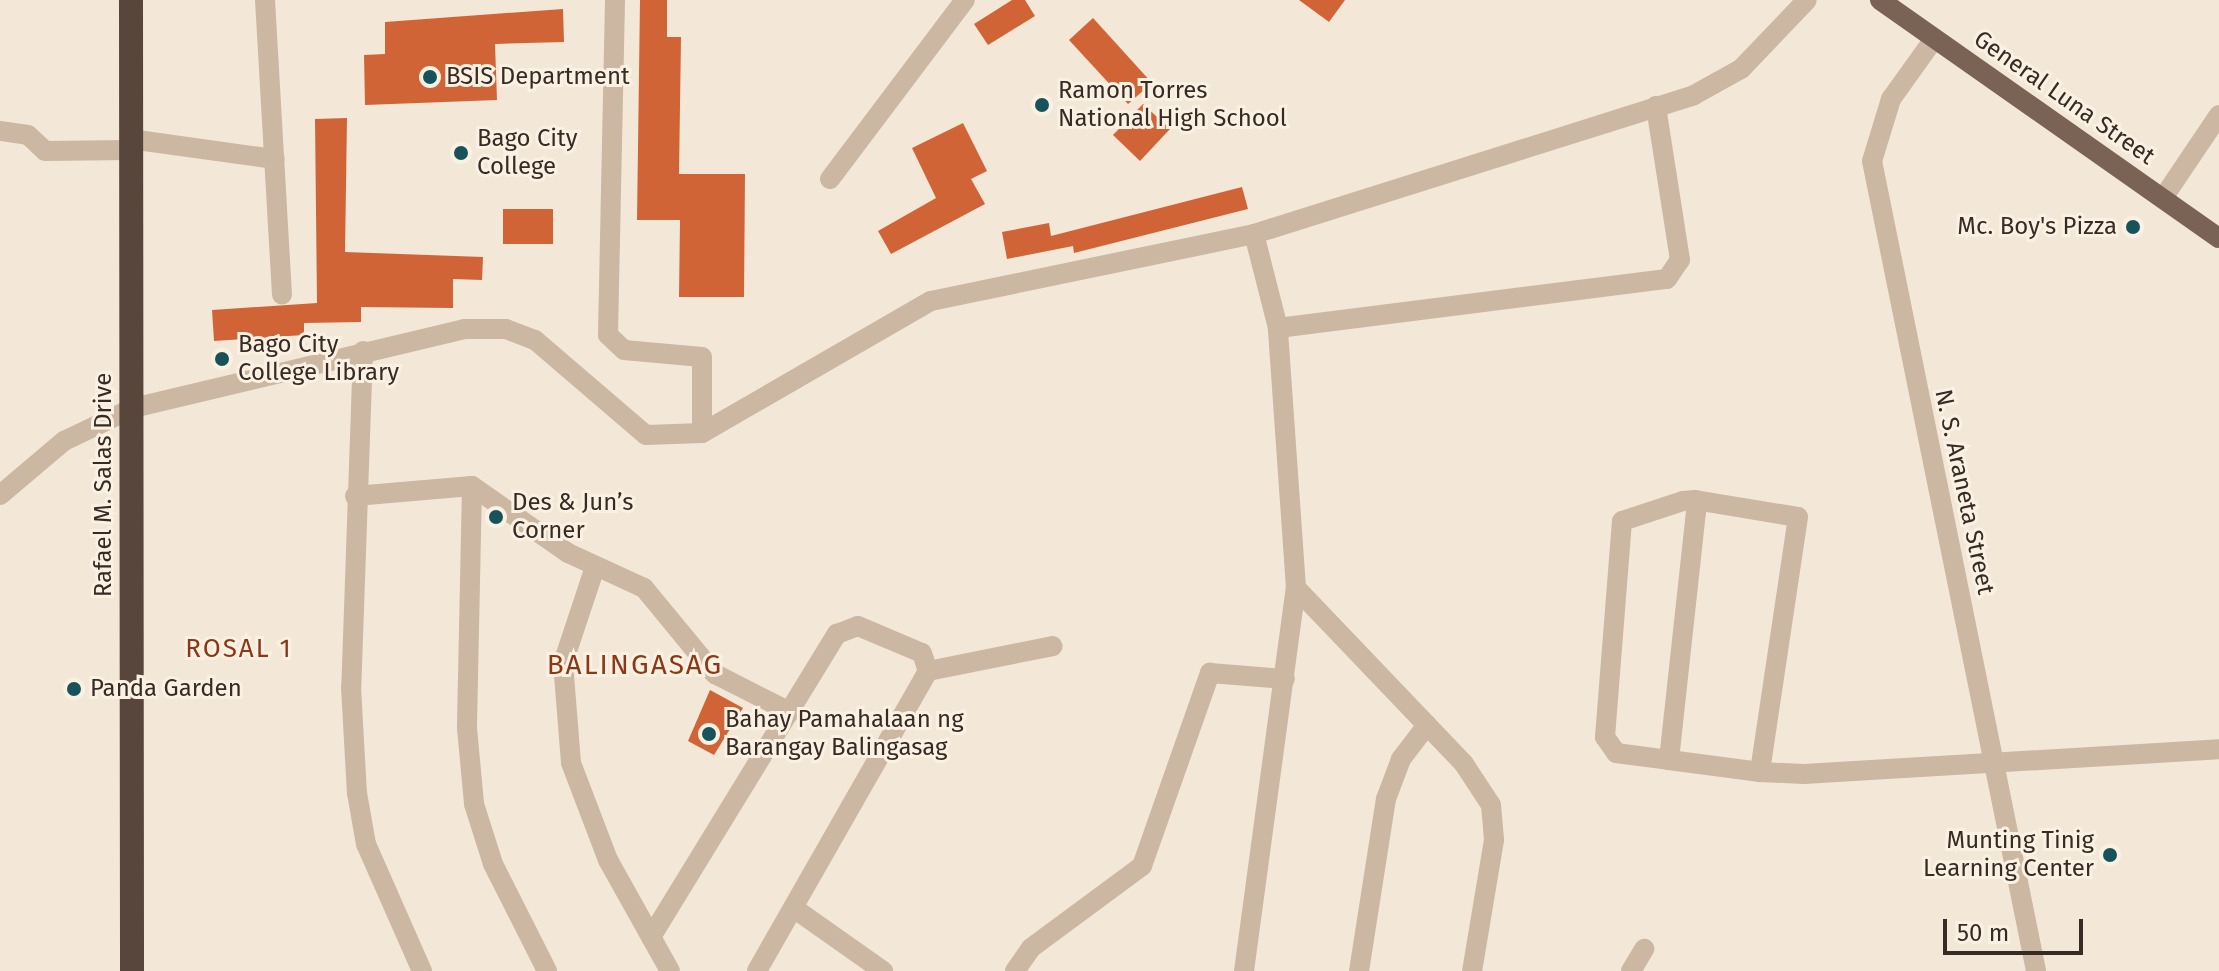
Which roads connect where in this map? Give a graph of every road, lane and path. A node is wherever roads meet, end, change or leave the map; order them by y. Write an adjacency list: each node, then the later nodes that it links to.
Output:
1 (131, 0): 11 (highway, Rafael M. Salas Drive)
2 (265, 0): 12 (street)
3 (615, 0): 21 (street)
4 (965, 0): 13 (street)
5 (1807, 0): 8 (street)
6 (1880, 0): 7 (main road, General Luna Street)
7 (1934, 39): 14 (main road, General Luna Street); 35 (street, N. S. Araneta Street)
8 (1656, 106): 15 (street); 18 (street)
9 (2219, 115): 14 (street)
10 (0, 131): 11 (street)
11 (130, 144): 12 (street); 20 (highway, Rafael M. Salas Drive)
12 (275, 159): 17 (street)
13 (830, 179)
14 (2163, 198): 16 (main road, General Luna Street)
15 (1254, 234): 18 (street); 21 (street)
16 (2219, 238)
17 (282, 295)
18 (1278, 328): 27 (street)
19 (363, 351): 20 (street); 21 (street); 24 (street)
20 (133, 408): 23 (street); 40 (highway, Rafael M. Salas Drive)
21 (702, 433)
22 (472, 486): 24 (street); 26 (street); 42 (street)
23 (0, 495)
24 (355, 496): 41 (street)
25 (1695, 500): 34 (street); 34 (street); 36 (street)
26 (595, 567): 31 (street); 38 (street)
27 (1296, 588): 30 (street); 32 (street)
28 (1053, 646): 29 (street)
29 (928, 671): 31 (street); 37 (street)
30 (1285, 679): 46 (street); 47 (street)
31 (790, 712): 38 (street)
32 (1427, 725): 48 (street); 49 (street)
33 (2219, 749): 35 (street)
34 (1669, 760): 36 (street)
35 (1994, 762): 36 (street); 51 (street, N. S. Araneta Street)
36 (1760, 772)
37 (795, 909): 44 (street); 45 (street)
38 (651, 937): 43 (street)
39 (1644, 949): 50 (street)
40 (132, 971)
41 (422, 971)
42 (547, 971)
43 (670, 971)
44 (757, 971)
45 (883, 971)
46 (1015, 971)
47 (1244, 971)
48 (1359, 971)
49 (1472, 971)
50 (1631, 971)
51 (2036, 971)

